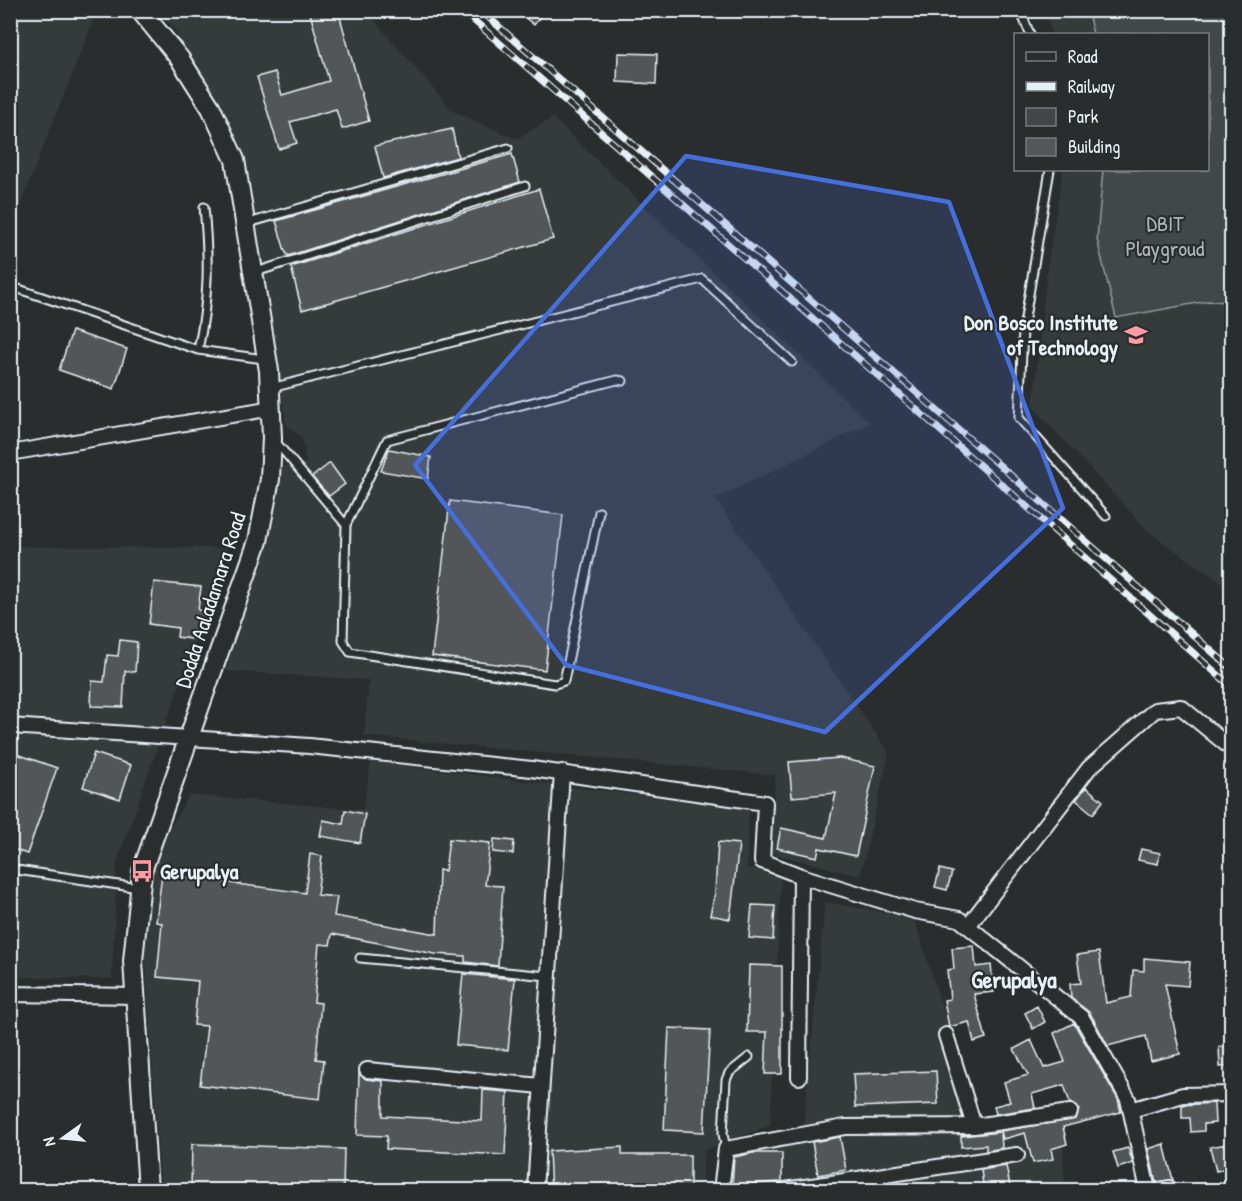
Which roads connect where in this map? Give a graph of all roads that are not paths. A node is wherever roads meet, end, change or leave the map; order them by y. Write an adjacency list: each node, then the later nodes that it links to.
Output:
1 (140, 10): 8 (main road, Dodda Aaladamara Road)
2 (1020, 10): 3 (lane)
3 (1030, 33)
4 (508, 148): 8 (lane)
5 (1050, 171): 20 (lane)
6 (525, 186): 9 (lane)
7 (204, 207): 11 (lane)
8 (243, 224): 9 (main road, Dodda Aaladamara Road)
9 (253, 273): 12 (main road, Dodda Aaladamara Road)
10 (10, 286): 11 (lane)
11 (198, 350): 12 (lane)
12 (267, 359): 15 (main road, Dodda Aaladamara Road)
13 (792, 362): 15 (lane)
14 (623, 381): 21 (lane)
15 (271, 388): 16 (main road, Dodda Aaladamara Road)
16 (272, 408): 17 (main road, Dodda Aaladamara Road); 18 (street)
17 (272, 438): 21 (lane); 23 (main road, Dodda Aaladamara Road)
18 (10, 453)
19 (599, 512): 21 (lane)
20 (1106, 516)
21 (346, 525)
22 (10, 726): 23 (street)
23 (188, 740): 25 (street); 28 (main road, Dodda Aaladamara Road)
24 (1232, 749): 29 (street)
25 (562, 772): 27 (street); 31 (street)
26 (10, 869): 28 (lane)
27 (801, 876): 29 (street); 37 (street)
28 (141, 888): 33 (main road, Dodda Aaladamara Road)
29 (968, 926): 40 (street)
30 (360, 958): 31 (lane)
31 (548, 976): 38 (street)
32 (10, 994): 33 (street)
33 (135, 996): 46 (main road, Dodda Aaladamara Road)
34 (946, 1035): 42 (street)
35 (749, 1057): 43 (lane)
36 (367, 1070): 38 (street)
37 (799, 1077)
38 (541, 1086): 47 (street)
39 (1232, 1094): 40 (street)
40 (1131, 1110): 45 (street)
41 (1070, 1112): 42 (street)
42 (974, 1126): 43 (street)
43 (726, 1149): 48 (street)
44 (1017, 1155): 49 (street)
45 (1147, 1190)
46 (148, 1191)
47 (535, 1191)
48 (721, 1191)
49 (785, 1191)

